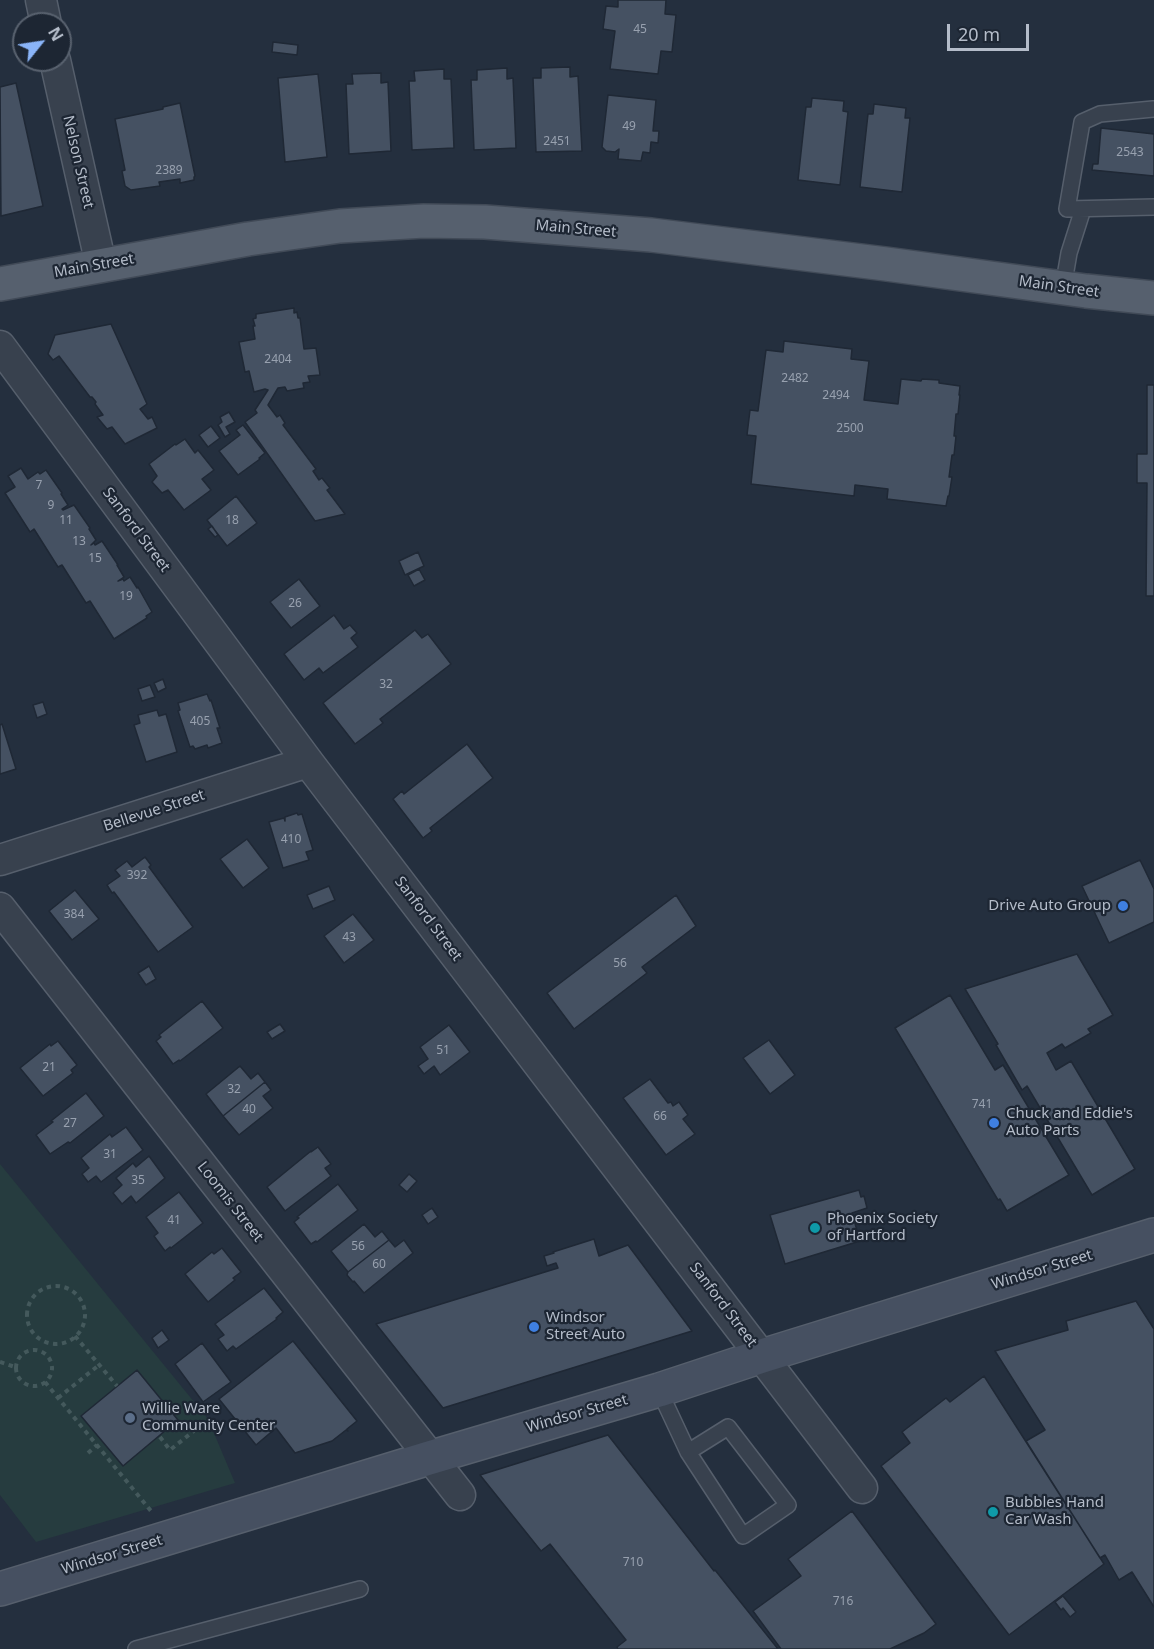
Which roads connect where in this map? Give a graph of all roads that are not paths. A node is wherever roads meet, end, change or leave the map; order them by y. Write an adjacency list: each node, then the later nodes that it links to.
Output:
1 (58, 72): 5 (street, Nelson Street)
2 (1153, 109): 4 (lane)
3 (1154, 207): 4 (lane)
4 (1083, 209): 7 (lane)
5 (101, 265): 6 (main road, Main Street); 7 (main road, Main Street)
6 (0, 284)
7 (1063, 288): 8 (main road, Main Street)
8 (1154, 298)
9 (0, 346): 10 (street, Sanford Street)
10 (308, 762): 11 (street, Bellevue Street); 14 (street, Sanford Street)
11 (0, 860)
12 (0, 908): 17 (street, Loomis Street)
13 (1154, 1235): 14 (main road, Windsor Street)
14 (762, 1356): 15 (main road, Windsor Street); 18 (street, Sanford Street)
15 (659, 1390): 16 (lane); 17 (main road, Windsor Street)
16 (688, 1452): 16 (lane)
17 (429, 1458): 19 (street, Loomis Street); 20 (main road, Windsor Street)
18 (862, 1488)
19 (460, 1496)
20 (0, 1589)
21 (360, 1589): 22 (lane)
22 (136, 1649)

